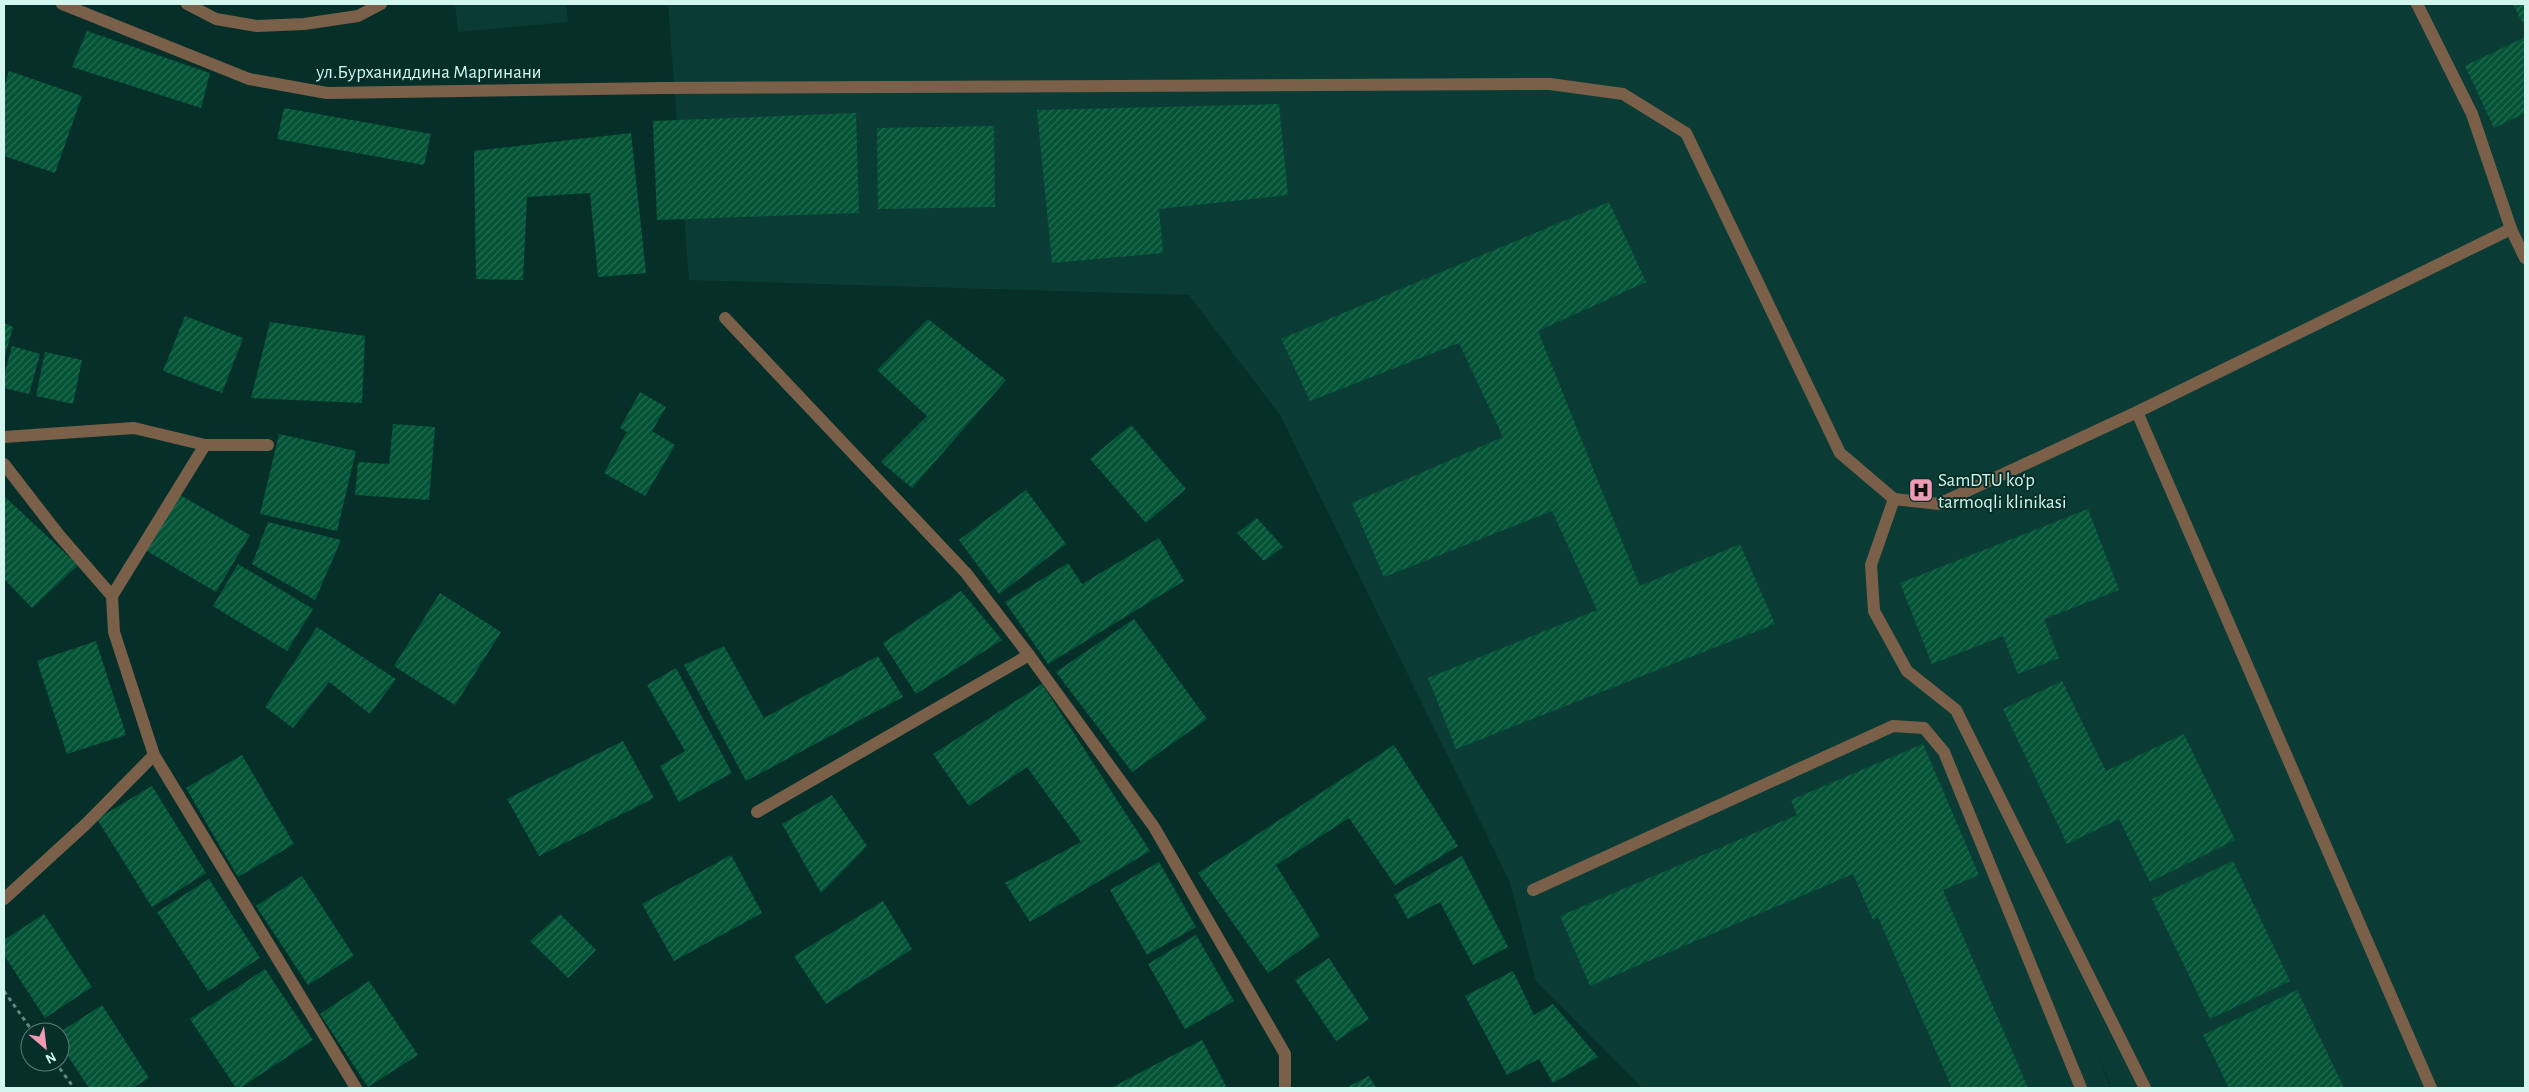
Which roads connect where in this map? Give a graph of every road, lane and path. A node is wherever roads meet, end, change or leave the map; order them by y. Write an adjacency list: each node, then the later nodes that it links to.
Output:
1 (62, 4): 13 (street, ул.Бурханиддина Маргинани)
2 (187, 4): 3 (street)
3 (381, 4)
4 (2418, 4): 5 (street)
5 (2511, 229): 6 (street); 8 (street)
6 (2525, 258)
7 (726, 318): 15 (street)
8 (2137, 412): 13 (street); 28 (street)
9 (4, 437): 10 (street)
10 (205, 445): 11 (street); 14 (street)
11 (268, 445)
12 (4, 464): 14 (street)
13 (1894, 499): 27 (street)
14 (112, 596): 16 (street)
15 (1029, 655): 17 (street); 25 (street)
16 (154, 755): 19 (street); 24 (street)
17 (757, 812)
18 (1533, 890): 26 (street)
19 (4, 899)
20 (4, 991): 21 (path)
21 (26, 1022)
22 (62, 1072): 23 (path)
23 (74, 1088)
24 (356, 1088)
25 (1285, 1088)
26 (2081, 1088)
27 (2145, 1088)
28 (2431, 1088)

